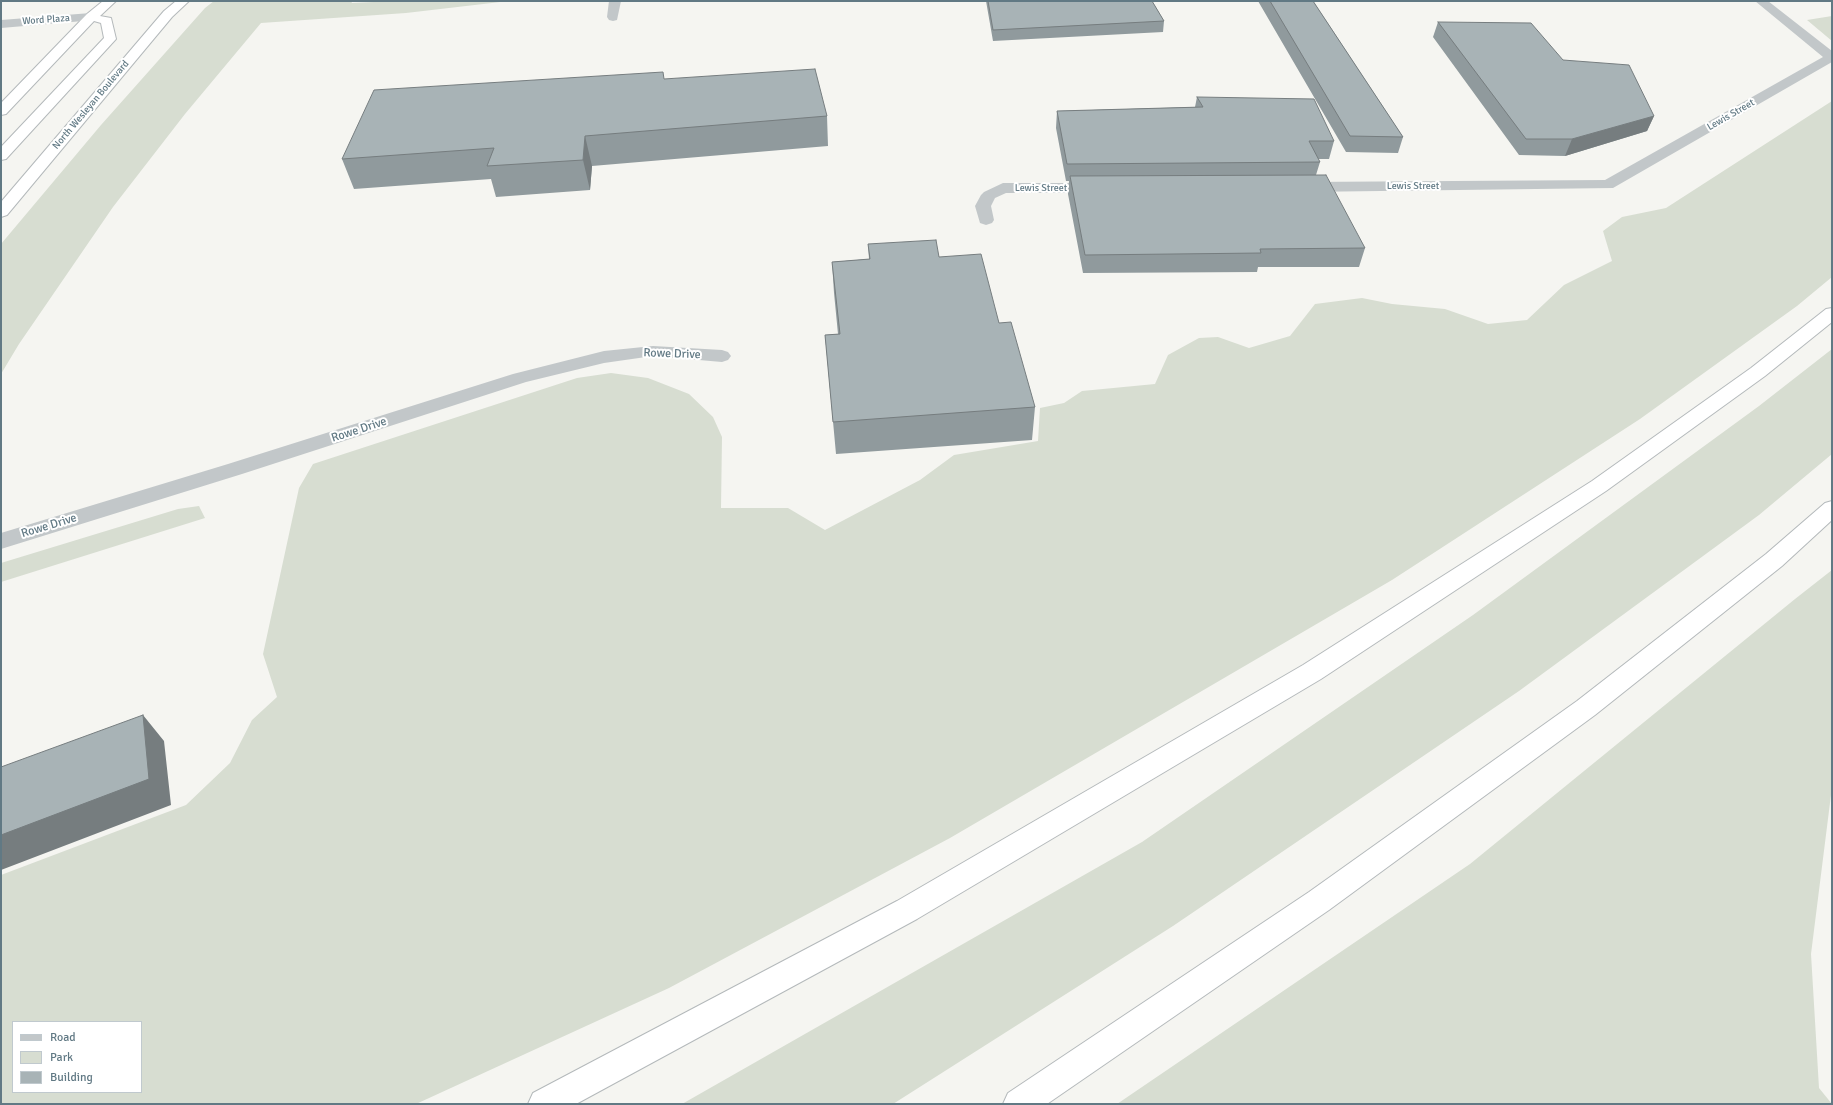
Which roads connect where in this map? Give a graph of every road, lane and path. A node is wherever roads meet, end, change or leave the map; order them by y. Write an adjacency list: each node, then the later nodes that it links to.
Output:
1 (110, 1): 5 (highway)
2 (183, 1): 13 (highway, North Wesleyan Boulevard)
3 (615, 1): 6 (street)
4 (1761, 1): 8 (street)
5 (91, 17): 7 (street, Word Plaza); 9 (highway); 10 (highway)
6 (613, 17)
7 (1, 24)
8 (1832, 57): 11 (street, Lewis Street)
9 (1, 111)
10 (1, 156)
11 (1288, 187)
12 (1113, 188): 14 (street, Lewis Street)
13 (1, 212)
14 (986, 220)
15 (1832, 313): 19 (highway)
16 (722, 356): 18 (street, Rowe Drive)
17 (1832, 508): 20 (highway)
18 (1, 541)
19 (544, 1104)
20 (1019, 1104)

